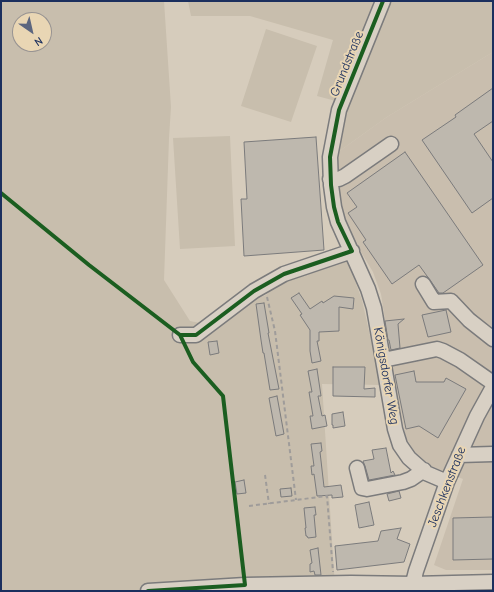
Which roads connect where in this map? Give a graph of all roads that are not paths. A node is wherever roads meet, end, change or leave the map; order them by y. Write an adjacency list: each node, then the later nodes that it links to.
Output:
1 (383, 1): 3 (street, Grundstraße)
2 (391, 144): 3 (street)
3 (330, 179): 4 (street, Grundstraße)
4 (352, 251): 6 (street); 8 (street, Königsdorfer Weg)
5 (423, 284): 7 (street)
6 (180, 335)
7 (493, 339)
8 (383, 360): 9 (street); 14 (street, Königsdorfer Weg)
9 (493, 383)
10 (493, 387): 12 (street, Jeschkenstraße)
11 (493, 454): 12 (street)
12 (459, 455): 15 (street, Jeschkenstraße)
13 (357, 468): 14 (street)
14 (424, 470): 15 (street, Königsdorfer Weg)
15 (446, 482): 17 (street, Jeschkenstraße)
16 (493, 582): 17 (street)
17 (412, 588): 18 (street)
18 (148, 591)

